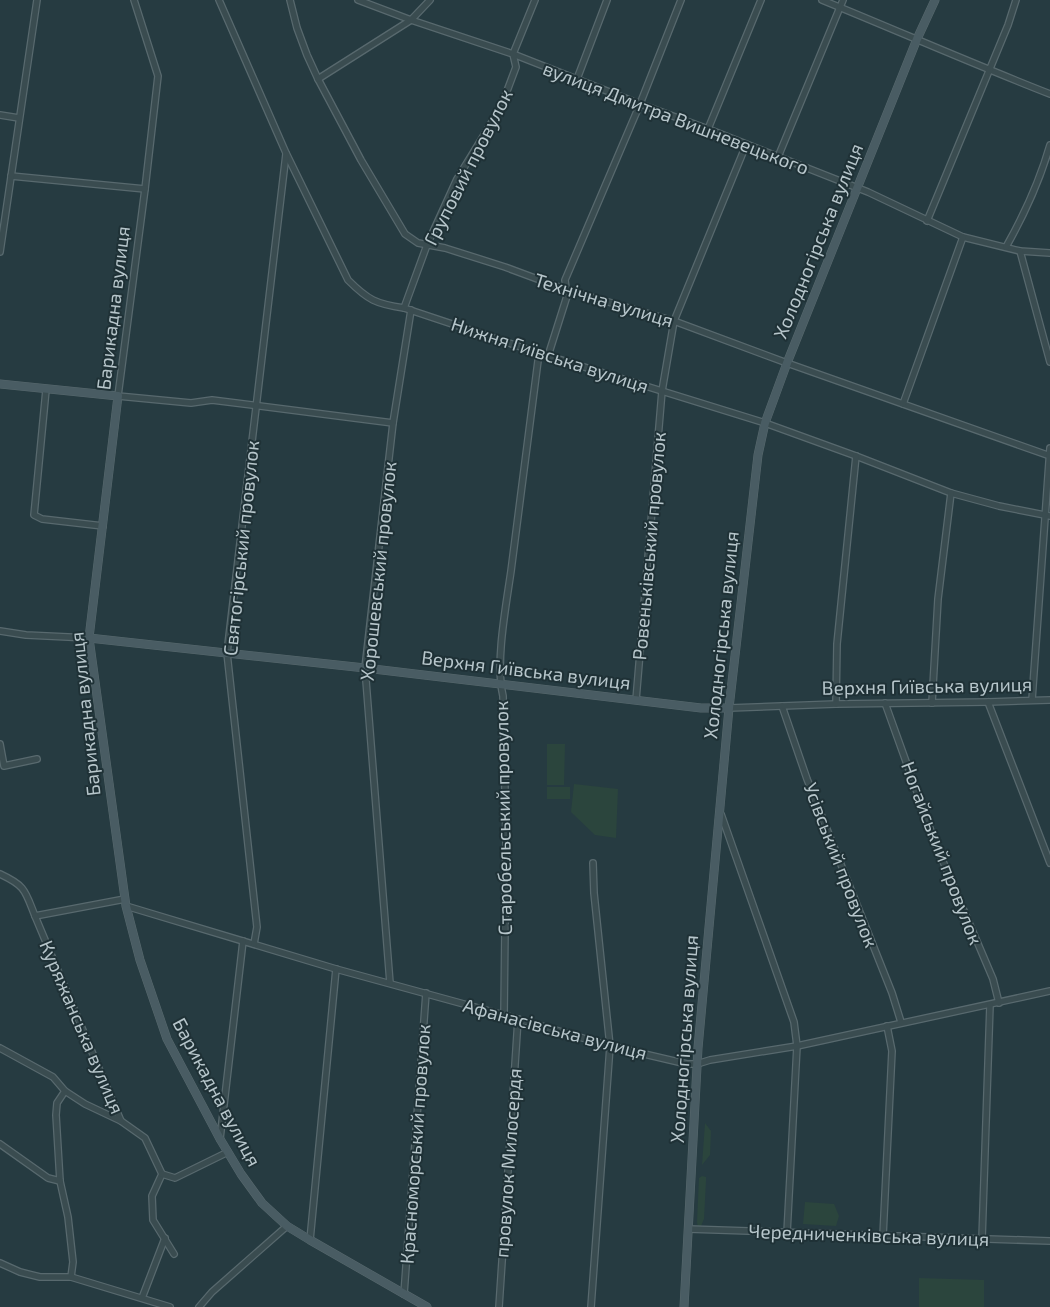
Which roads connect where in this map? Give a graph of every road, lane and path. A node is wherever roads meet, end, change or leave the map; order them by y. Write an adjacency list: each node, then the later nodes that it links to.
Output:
1 (37, 0): 27 (street)
2 (134, 0): 34 (street, Барикадна вулиця)
3 (219, 0): 31 (street, Нижня Гиївська вулиця)
4 (290, 0): 22 (street, Технічна вулиця)
5 (358, 0): 16 (street, вулиця Дмитра Вишневецького)
6 (430, 0): 16 (street)
7 (535, 0): 18 (street)
8 (607, 0): 23 (street)
9 (681, 0): 25 (street)
10 (761, 0): 28 (street)
11 (822, 0): 15 (street)
12 (843, 0): 15 (street)
13 (935, 0): 17 (street, Холодногірська вулиця)
14 (1016, 0): 21 (street)
15 (840, 7): 17 (street); 32 (street)
16 (410, 20): 18 (street, вулиця Дмитра Вишневецького); 22 (street)
17 (918, 39): 21 (street); 35 (street, Холодногірська вулиця)
18 (513, 54): 19 (street, вулиця Дмитра Вишневецького); 20 (street, Груповий провулок)
19 (528, 60): 20 (street); 23 (street, вулиця Дмитра Вишневецького)
20 (516, 67): 40 (street, Груповий провулок)
21 (989, 70): 24 (street); 38 (street)
22 (318, 79): 40 (street, Технічна вулиця)
23 (577, 79): 25 (street, вулиця Дмитра Вишневецького)
24 (1050, 94)
25 (640, 104): 28 (street, вулиця Дмитра Вишневецького); 45 (street)
26 (0, 115): 27 (street)
27 (19, 118): 33 (street)
28 (708, 129): 29 (street, вулиця Дмитра Вишневецького)
29 (746, 145): 32 (street, вулиця Дмитра Вишневецького); 48 (street, Ровеньківський провулок)
30 (1050, 145): 41 (street)
31 (286, 153): 46 (street, Нижня Гиївська вулиця); 58 (street, Святогірський провулок)
32 (778, 157): 35 (street, вулиця Дмитра Вишневецького)
33 (11, 176): 34 (street); 37 (street)
34 (145, 189): 56 (street, Барикадна вулиця)
35 (857, 189): 38 (street, вулиця Дмитра Вишневецького); 52 (street, Холодногірська вулиця)
36 (0, 204): 37 (street)
37 (7, 206): 43 (street)
38 (927, 221): 39 (street, вулиця Дмитра Вишневецького)
39 (963, 236): 41 (street, вулиця Дмитра Вишневецького); 57 (street)
40 (427, 245): 45 (street, Технічна вулиця); 46 (street, Груповий провулок)
41 (1006, 247): 42 (street, вулиця Дмитра Вишневецького)
42 (1020, 251): 44 (street, вулиця Дмитра Вишневецького); 51 (street)
43 (0, 252)
44 (1050, 253)
45 (567, 290): 48 (street, Технічна вулиця); 50 (street)
46 (404, 308): 47 (street, Нижня Гиївська вулиця)
47 (411, 310): 49 (street, Нижня Гиївська вулиця); 59 (street, Хорошевський провулок)
48 (674, 321): 52 (street, Технічна вулиця); 55 (street, Ровеньківський провулок)
49 (539, 353): 50 (street, Нижня Гиївська вулиця); 71 (street, Старобельський провулок)
50 (548, 356): 55 (street, Нижня Гиївська вулиця)
51 (1050, 362)
52 (787, 363): 57 (street, Технічна вулиця); 60 (street, Холодногірська вулиця)
53 (0, 384): 54 (street)
54 (46, 390): 56 (street); 66 (street)
55 (662, 391): 60 (street, Нижня Гиївська вулиця); 72 (street, Ровеньківський провулок)
56 (118, 396): 58 (street); 66 (street, Барикадна вулиця)
57 (903, 404): 63 (street, Технічна вулиця)
58 (257, 406): 59 (street); 69 (street, Святогірський провулок)
59 (393, 423): 70 (street, Хорошевський провулок)
60 (765, 423): 62 (street, Нижня Гиївська вулиця); 80 (street, Холодногірська вулиця)
61 (1050, 448): 63 (street)
62 (856, 456): 64 (street, Нижня Гиївська вулиця); 78 (street)
63 (1050, 456): 65 (street)
64 (951, 493): 65 (street, Нижня Гиївська вулиця); 77 (street)
65 (1048, 516): 73 (street)
66 (103, 526): 68 (street, Барикадна вулиця)
67 (0, 631): 68 (street, Верхня Гиївська вулиця)
68 (89, 638): 69 (street, Верхня Гиївська вулиця); 87 (street, Барикадна вулиця)
69 (227, 653): 70 (street, Верхня Гиївська вулиця); 90 (street, Святогірський провулок)
70 (364, 668): 71 (street, Верхня Гиївська вулиця); 92 (street, Хорошевський провулок)
71 (500, 683): 72 (street, Верхня Гиївська вулиця); 97 (street, Старобельський провулок)
72 (636, 700): 80 (street, Верхня Гиївська вулиця)
73 (1032, 700): 74 (street, Верхня Гиївська вулиця); 76 (street, Верхня Гиївська вулиця)
74 (1050, 700)
75 (885, 702): 77 (street, Верхня Гиївська вулиця); 78 (street, Верхня Гиївська вулиця); 95 (street, Ногайський провулок)
76 (988, 702): 77 (street, Верхня Гиївська вулиця); 85 (street)
77 (932, 703)
78 (836, 704): 79 (street, Верхня Гиївська вулиця)
79 (782, 706): 80 (street, Верхня Гиївська вулиця); 99 (street, Усівський провулок)
80 (729, 708): 83 (street, Холодногірська вулиця)
81 (0, 744): 82 (street)
82 (37, 760)
83 (719, 810): 102 (street); 104 (street, Холодногірська вулиця)
84 (593, 863): 101 (street)
85 (1050, 863)
86 (0, 874): 88 (street)
87 (125, 902): 88 (street, Афанасівська вулиця); 89 (street, Афанасівська вулиця); 107 (street, Барикадна вулиця)
88 (35, 916): 106 (street, Куряжанська вулиця)
89 (243, 941): 90 (street, Афанасівська вулиця); 107 (street)
90 (254, 944): 91 (street, Афанасівська вулиця)
91 (336, 969): 92 (street, Афанасівська вулиця); 118 (street)
92 (390, 983): 94 (street, Афанасівська вулиця)
93 (1050, 991): 95 (street, Афанасівська вулиця)
94 (426, 994): 97 (street, Афанасівська вулиця); 123 (street, Красноморський провулок)
95 (999, 1003): 96 (street, Афанасівська вулиця)
96 (990, 1005): 99 (street, Афанасівська вулиця); 117 (street)
97 (504, 1015): 98 (street, Афанасівська вулиця)
98 (518, 1019): 101 (street, Афанасівська вулиця); 128 (street, провулок Милосердя)
99 (901, 1022): 100 (street, Афанасівська вулиця)
100 (888, 1026): 102 (street, Афанасівська вулиця); 115 (street)
101 (610, 1046): 104 (street, Афанасівська вулиця); 129 (street)
102 (796, 1046): 104 (street, Афанасівська вулиця); 114 (street)
103 (0, 1048): 105 (street)
104 (697, 1064): 113 (street, Холодногірська вулиця)
105 (65, 1091): 106 (street); 111 (street)
106 (121, 1121): 110 (street, Куряжанська вулиця)
107 (220, 1139): 109 (street, Барикадна вулиця)
108 (0, 1144): 111 (street)
109 (228, 1152): 110 (street); 112 (street, Барикадна вулиця)
110 (162, 1174): 116 (street)
111 (60, 1181): 122 (street)
112 (287, 1226): 118 (street, Барикадна вулиця); 126 (street)
113 (688, 1229): 114 (street, Чередниченківська вулиця); 130 (street, Холодногірська вулиця)
114 (787, 1233): 115 (street, Чередниченківська вулиця)
115 (883, 1236): 117 (street, Чередниченківська вулиця)
116 (165, 1238): 120 (street); 124 (street)
117 (982, 1238): 119 (street, Чередниченківська вулиця)
118 (310, 1240): 123 (street, Барикадна вулиця)
119 (1050, 1242)
120 (174, 1254)
121 (0, 1263): 122 (street)
122 (71, 1277): 124 (street)
123 (404, 1294): 127 (street, Барикадна вулиця)
124 (142, 1298): 125 (street)
125 (170, 1307)
126 (199, 1307)
127 (428, 1307)
128 (499, 1307)
129 (591, 1307)
130 (684, 1307)

